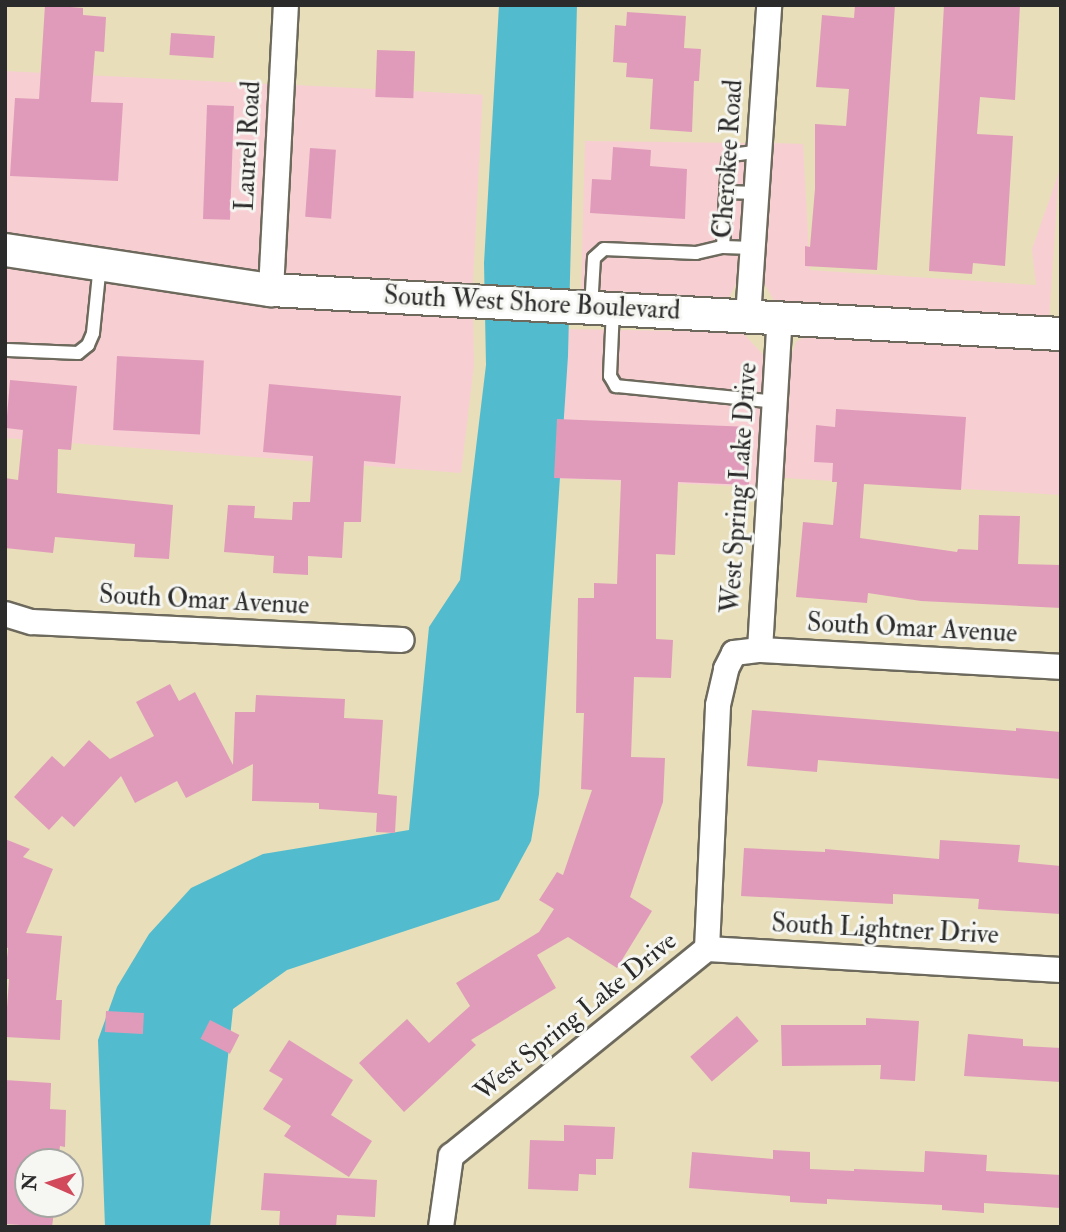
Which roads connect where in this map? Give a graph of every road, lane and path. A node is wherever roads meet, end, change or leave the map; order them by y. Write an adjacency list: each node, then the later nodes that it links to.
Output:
1 (286, 5): 10 (street, Laurel Road)
2 (769, 5): 3 (street, Cherokee Road)
3 (760, 151): 4 (lane); 5 (street, Cherokee Road)
4 (726, 192): 5 (lane); 6 (lane)
5 (757, 193): 7 (street, Cherokee Road)
6 (723, 247): 7 (lane); 11 (lane)
7 (753, 248): 12 (street, Cherokee Road)
8 (5, 250): 9 (street, South West Shore Boulevard)
9 (100, 264): 10 (street, South West Shore Boulevard); 15 (lane)
10 (271, 290): 11 (street, South West Shore Boulevard)
11 (602, 308): 12 (street, South West Shore Boulevard); 16 (lane)
12 (748, 317): 13 (street, South West Shore Boulevard)
13 (780, 318): 14 (street, South West Shore Boulevard); 16 (street, West Spring Lake Drive)
14 (1061, 334)
15 (8, 350)
16 (776, 401): 19 (street, West Spring Lake Drive)
17 (5, 614): 18 (street, South Omar Avenue)
18 (402, 640)
19 (760, 650): 20 (street, South Omar Avenue); 21 (street, West Spring Lake Drive)
20 (1061, 667)
21 (706, 949): 22 (street, South Lightner Drive); 23 (street, West Spring Lake Drive)
22 (1061, 970)
23 (441, 1227)

